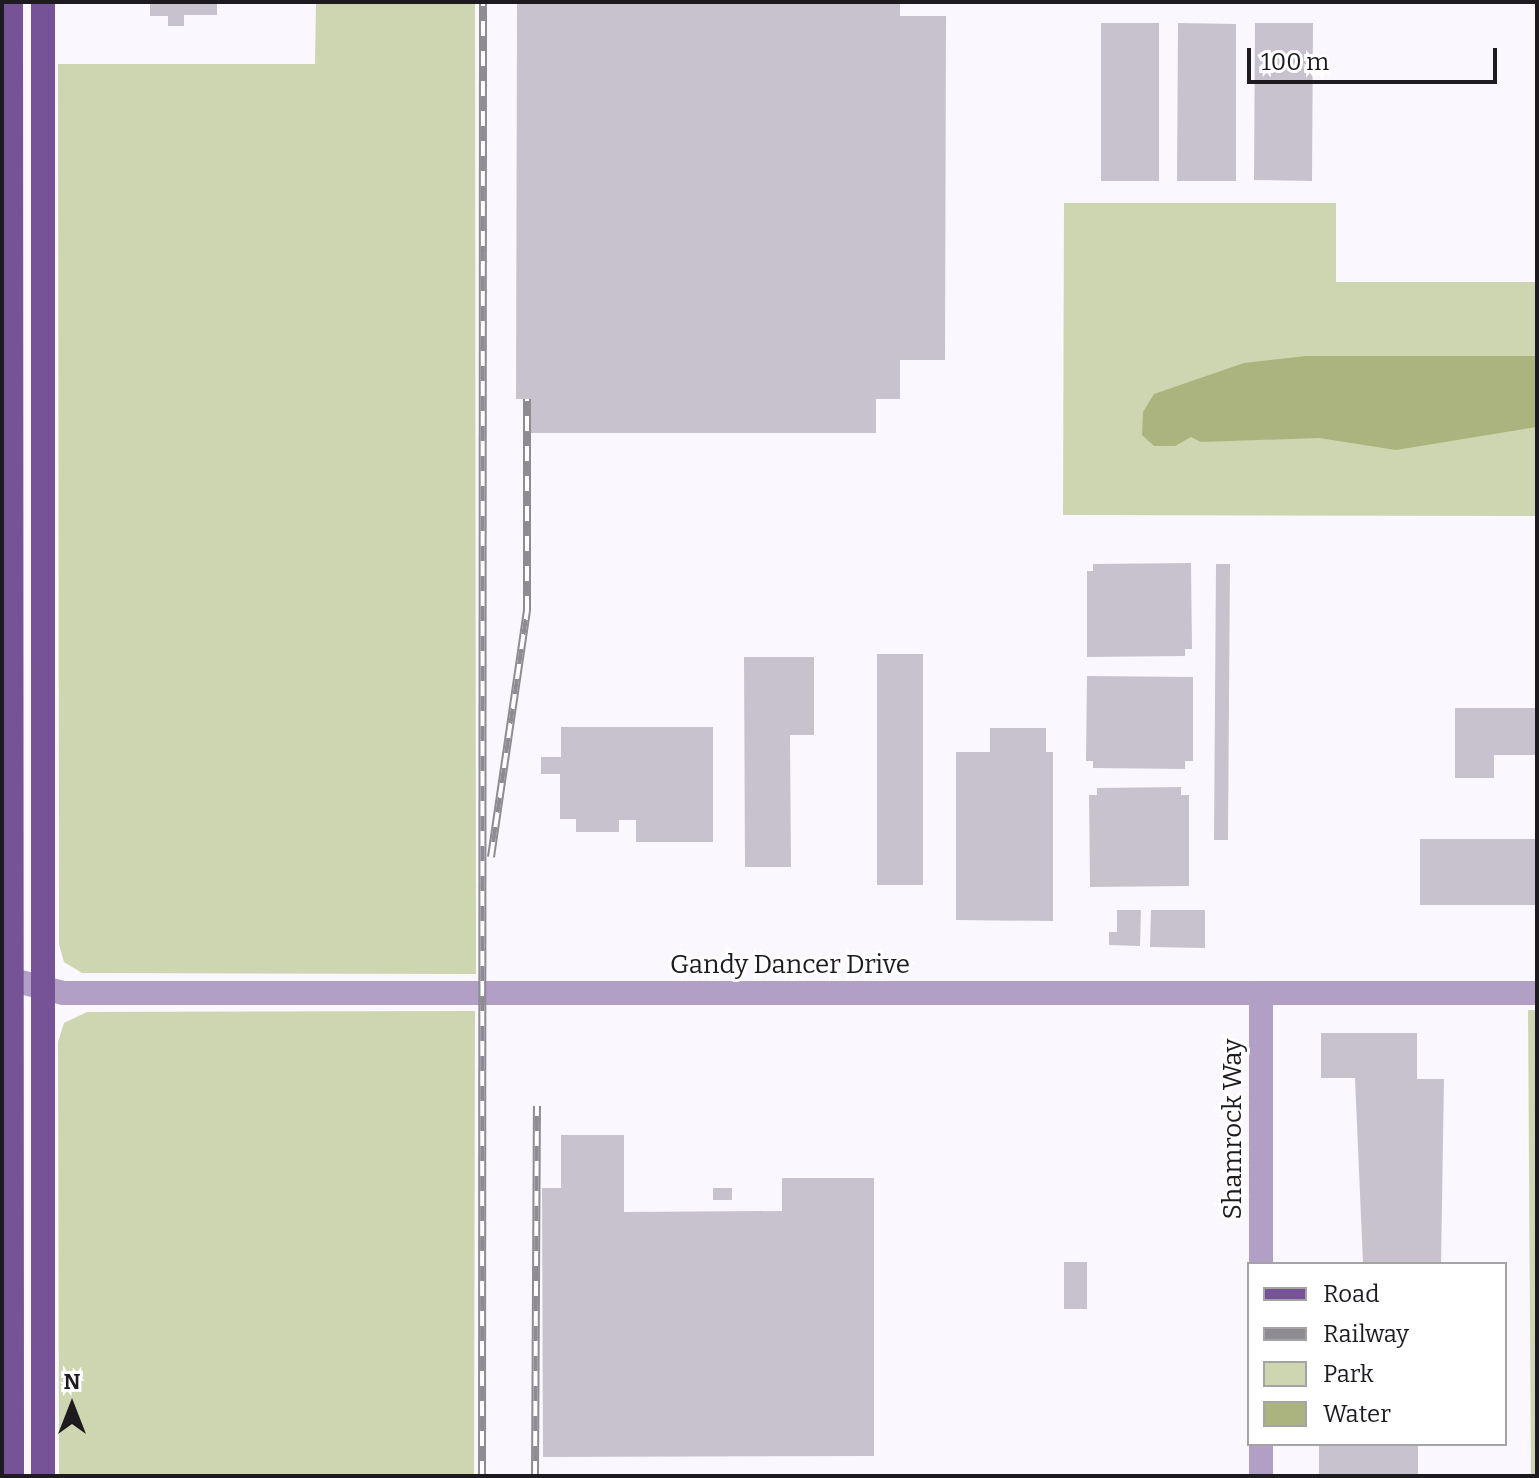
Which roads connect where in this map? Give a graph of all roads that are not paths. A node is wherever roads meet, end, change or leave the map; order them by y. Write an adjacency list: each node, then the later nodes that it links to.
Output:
1 (11, 2): 3 (main road)
2 (43, 2): 4 (main road)
3 (7, 989): 4 (street, Gandy Dancer Drive); 9 (main road)
4 (43, 991): 5 (street, Gandy Dancer Drive); 8 (main road)
5 (1261, 993): 6 (street, Gandy Dancer Drive); 7 (street, Shamrock Way)
6 (1537, 993)
7 (1261, 1262)
8 (43, 1319): 9 (main road); 12 (main road)
9 (7, 1320): 11 (main road)
10 (1261, 1446): 13 (street)
11 (12, 1476)
12 (43, 1476)
13 (1261, 1476)

